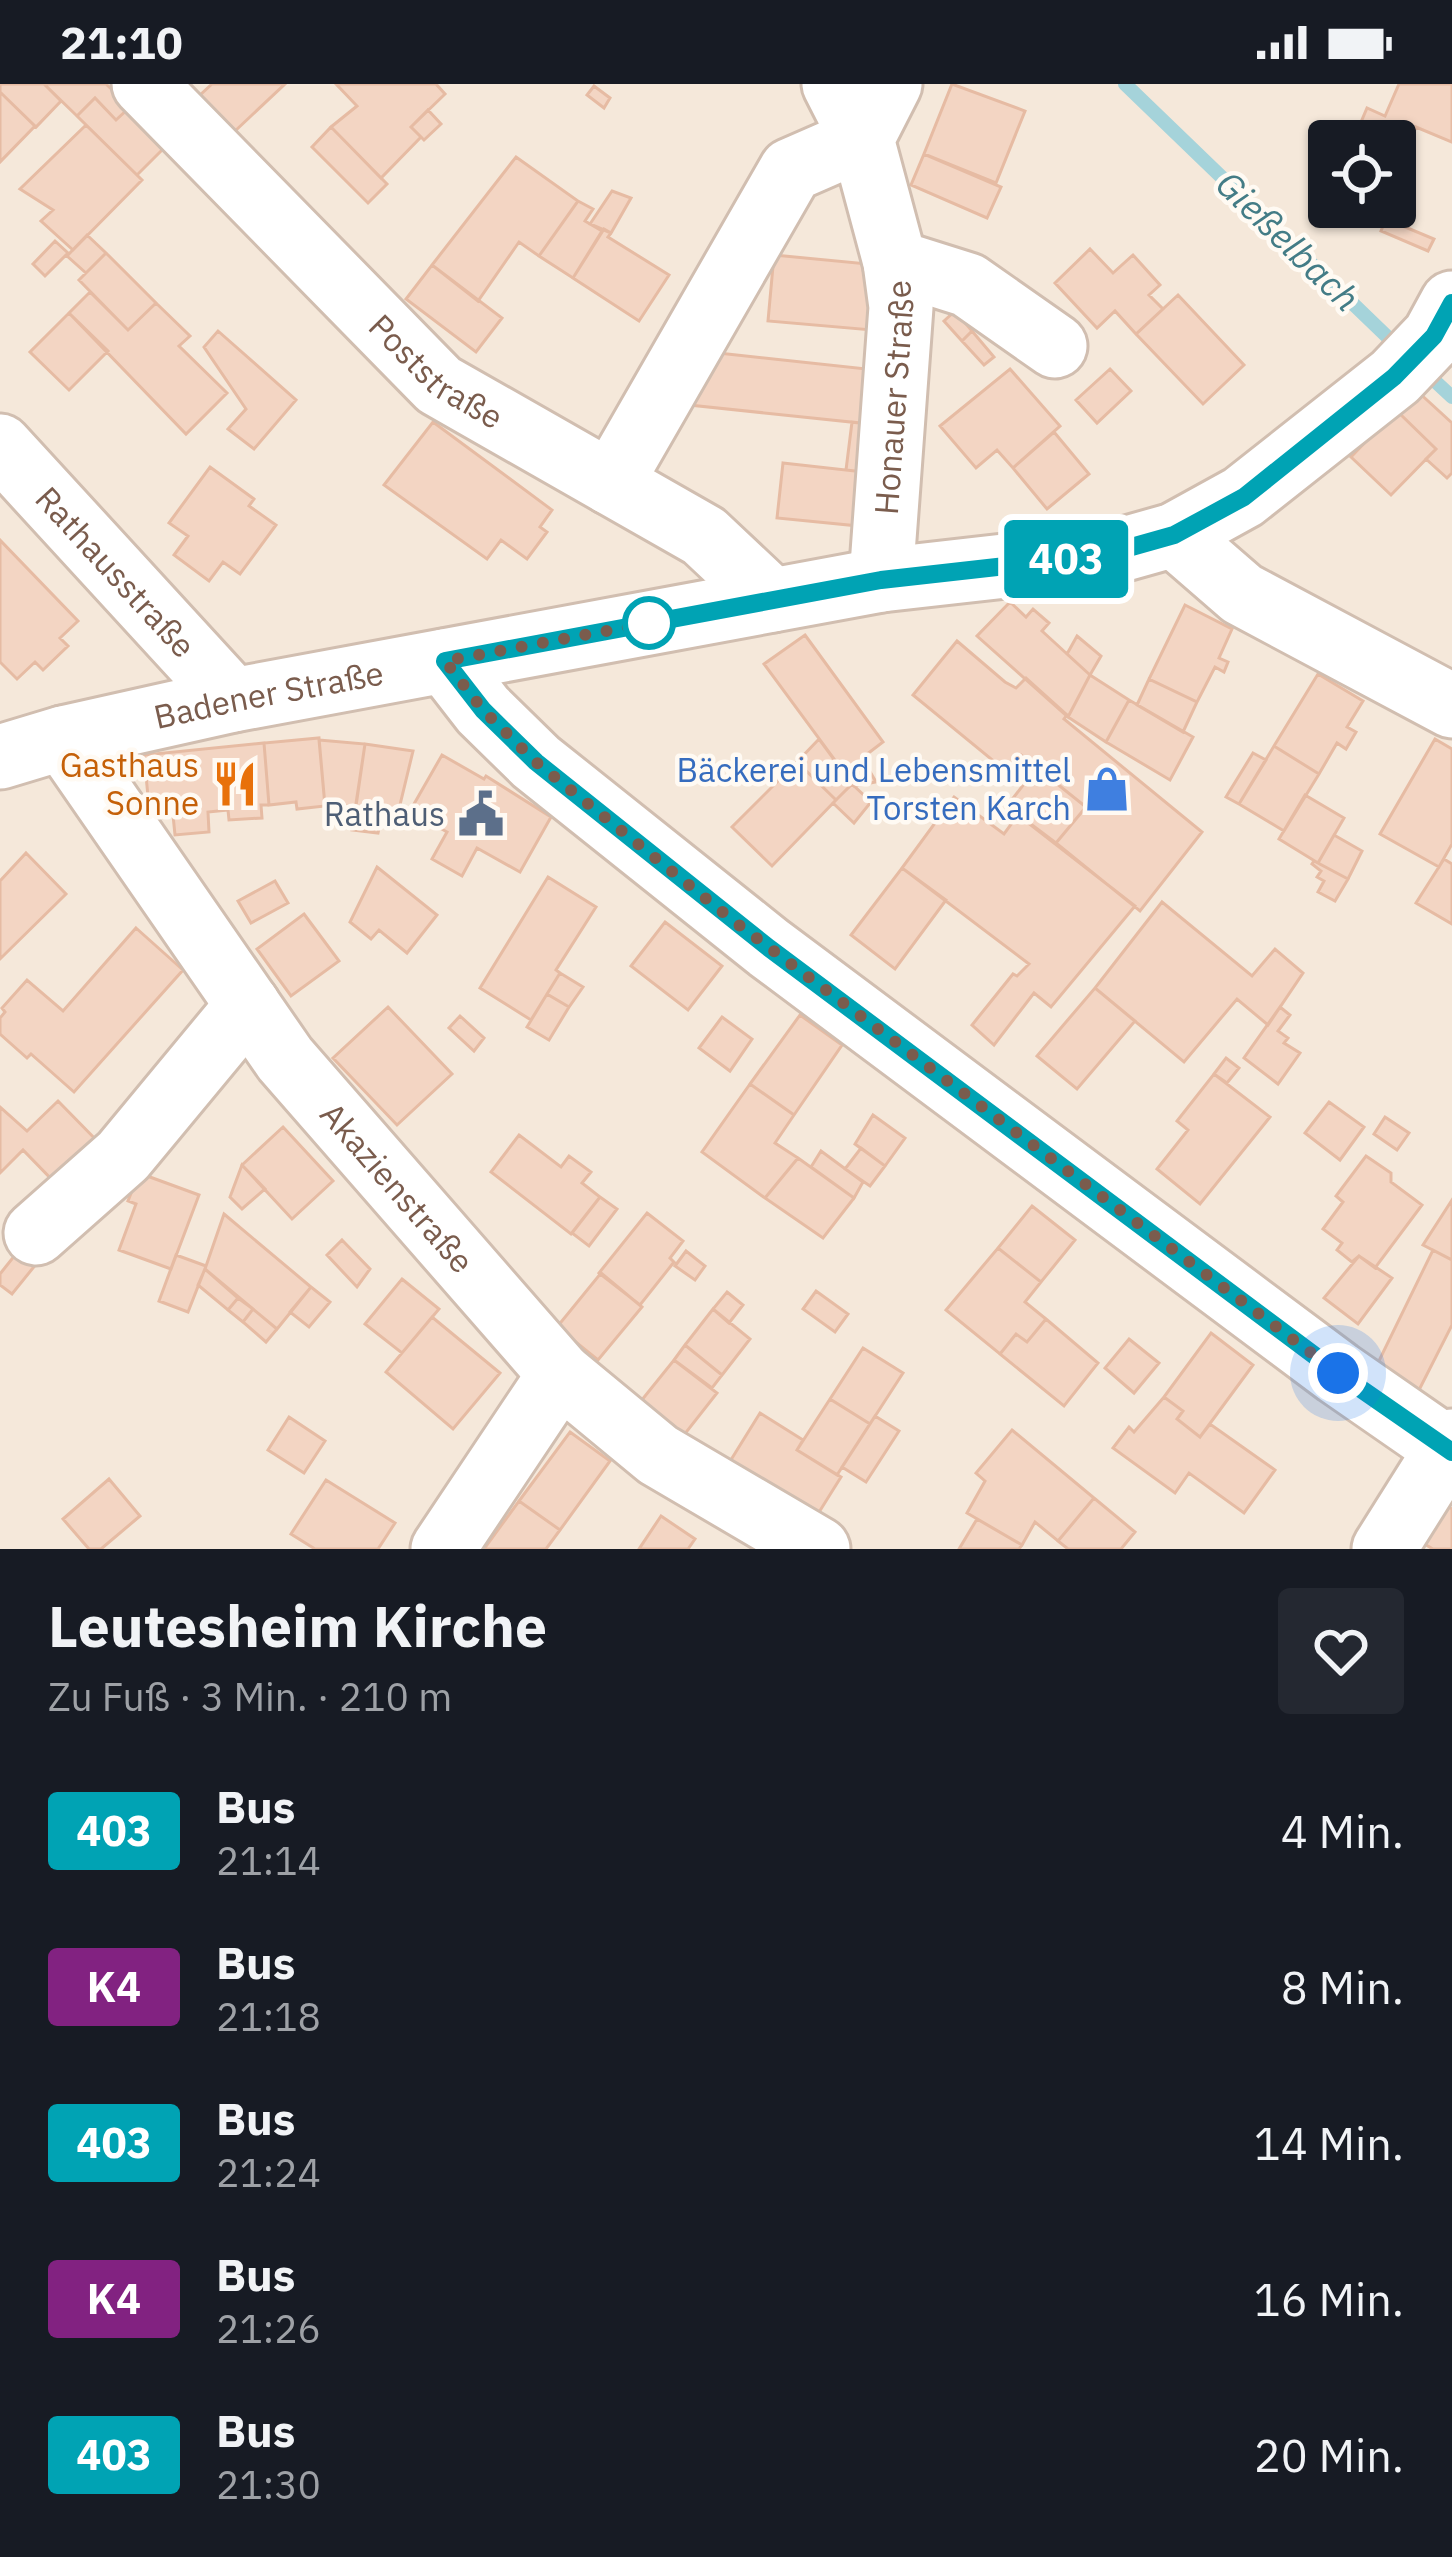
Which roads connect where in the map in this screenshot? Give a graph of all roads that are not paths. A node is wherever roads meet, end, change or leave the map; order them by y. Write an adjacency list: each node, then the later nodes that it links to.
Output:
1 (144, 84): 9 (street, Poststraße)
2 (834, 84): 4 (street, Honauer Straße)
3 (890, 84): 4 (street)
4 (862, 140): 5 (street, Honauer Straße); 9 (street)
5 (896, 262): 7 (street); 11 (street, Honauer Straße)
6 (1427, 339): 10 (street, Badener Straße)
7 (1055, 346)
8 (0, 446): 14 (street, Rathausstraße)
9 (611, 483): 12 (street, Poststraße)
10 (1174, 535): 11 (street, Badener Straße); 15 (street)
11 (881, 580): 12 (street, Badener Straße)
12 (772, 600): 13 (street, Badener Straße)
13 (445, 661): 14 (street, Badener Straße); 21 (street)
14 (233, 700): 16 (street, Badener Straße)
15 (1452, 706)
16 (63, 738): 17 (street, Badener Straße); 18 (street, Akazienstraße)
17 (0, 757)
18 (248, 1005): 19 (street); 20 (street, Akazienstraße)
19 (36, 1233)
20 (560, 1374): 22 (street); 23 (street, Akazienstraße)
21 (1450, 1447): 24 (street)
22 (443, 1549)
23 (818, 1549)
24 (1384, 1549)

